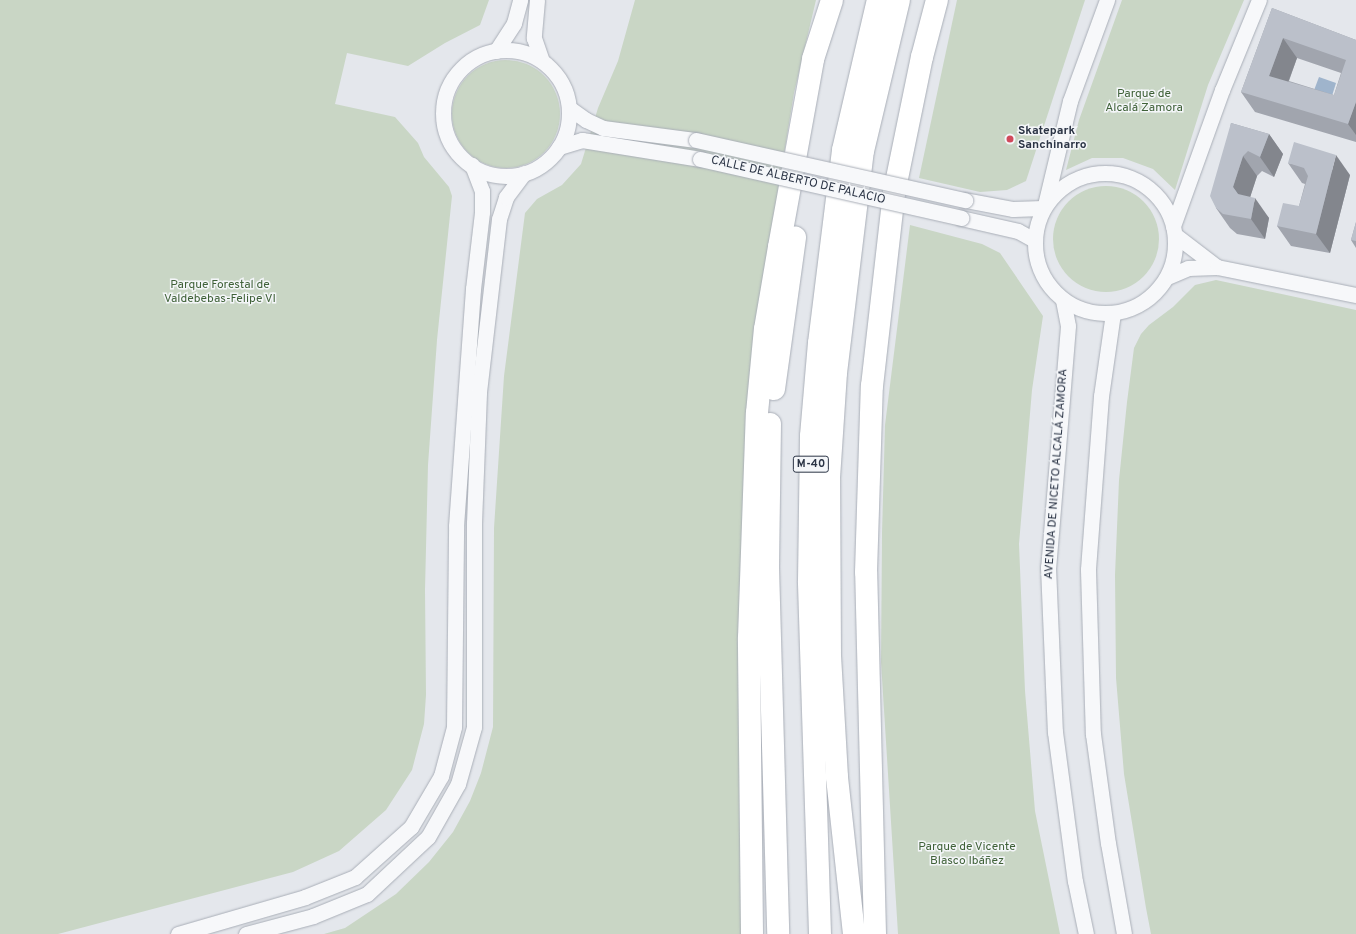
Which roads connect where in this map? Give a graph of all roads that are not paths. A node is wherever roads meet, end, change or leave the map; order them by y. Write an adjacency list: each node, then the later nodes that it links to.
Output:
1 (520, 0): 10 (street)
2 (537, 0): 11 (street)
3 (832, 0): 27 (highway)
4 (837, 0): 28 (highway)
5 (878, 0): 29 (highway, M-40)
6 (898, 0): 30 (highway)
7 (937, 0): 24 (highway)
8 (1107, 0): 16 (street)
9 (1259, 0): 17 (street)
10 (496, 51): 11 (street); 14 (street)
11 (542, 61): 12 (street)
12 (569, 108): 13 (street); 16 (street, CALLE DE ALBERTO DE PALACIO, bridge)
13 (559, 146): 15 (street); 18 (street, CALLE DE ALBERTO DE PALACIO, bridge)
14 (472, 165): 15 (street); 25 (street)
15 (524, 173): 26 (street)
16 (1044, 207): 17 (street); 18 (street)
17 (1174, 231): 19 (street); 20 (street)
18 (1034, 240): 22 (street)
19 (1217, 267): 20 (street); 21 (street)
20 (1167, 277): 23 (street)
21 (1356, 295)
22 (1064, 300): 23 (street); 33 (street, AVENIDA DE NICETO ALCALÁ ZAMORA)
23 (1113, 313): 34 (street)
24 (872, 796): 31 (highway); 32 (highway)
25 (178, 934)
26 (246, 934)
27 (752, 934)
28 (778, 934)
29 (820, 934)
30 (854, 934)
31 (875, 934)
32 (886, 934)
33 (1086, 934)
34 (1124, 934)

